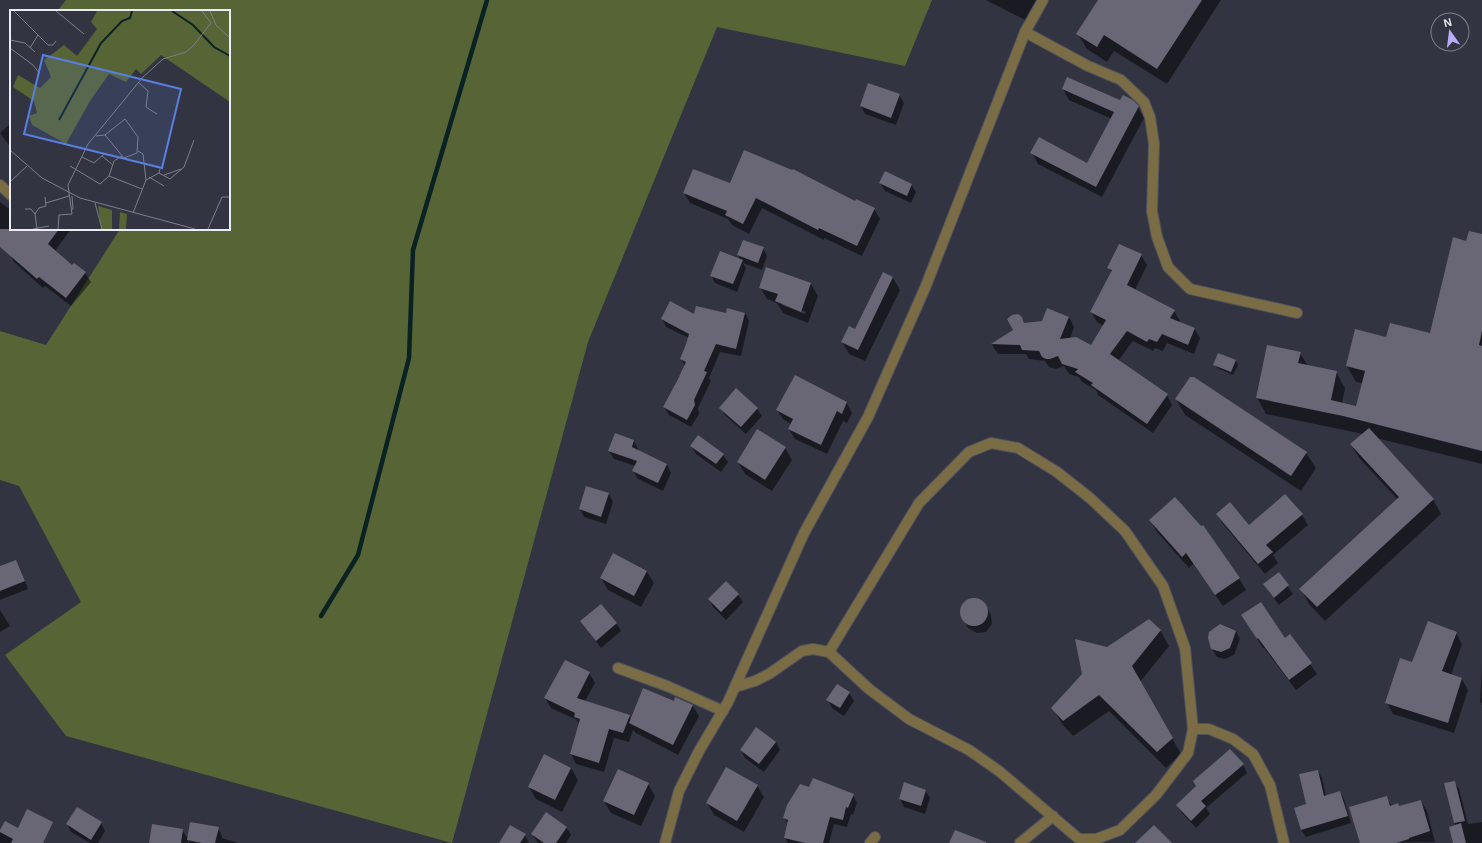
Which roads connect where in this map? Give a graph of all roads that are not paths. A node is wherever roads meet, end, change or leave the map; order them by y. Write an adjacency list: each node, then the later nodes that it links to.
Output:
1 (1043, 0): 2 (street)
2 (1025, 32): 5 (street); 8 (street)
3 (0, 185): 4 (street)
4 (10, 194)
5 (1297, 313)
6 (830, 652): 8 (street); 10 (street); 11 (street)
7 (618, 668): 9 (street)
8 (735, 687): 9 (street)
9 (723, 711): 12 (street)
10 (1193, 729): 11 (street); 14 (street)
11 (1053, 816): 13 (street)
12 (665, 843)
13 (1020, 843)
14 (1284, 843)

